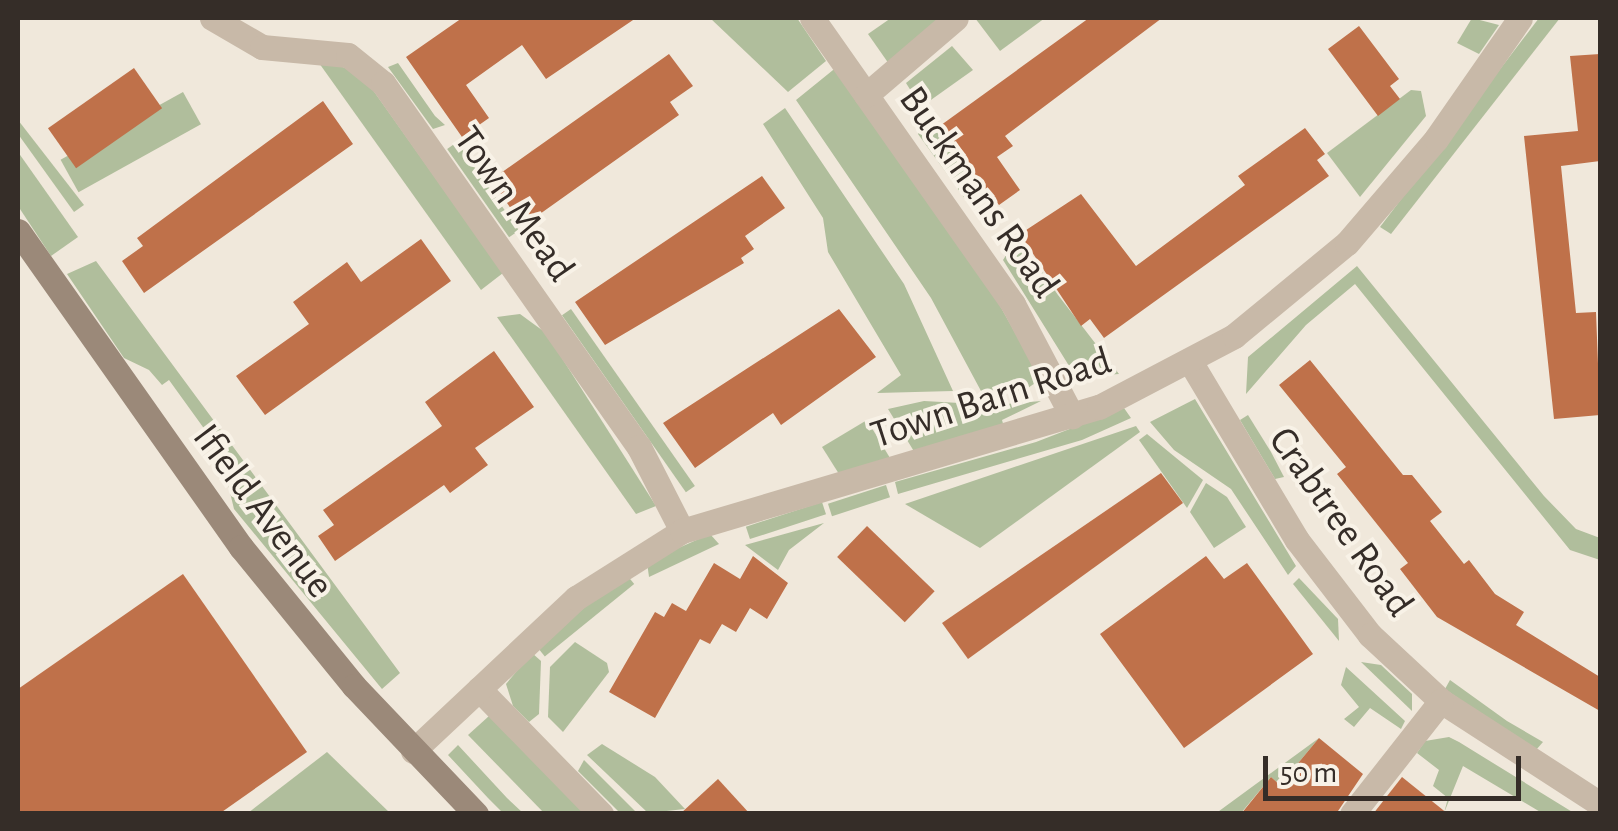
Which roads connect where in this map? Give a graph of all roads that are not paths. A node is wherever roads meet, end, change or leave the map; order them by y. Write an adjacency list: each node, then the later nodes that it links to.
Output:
1 (212, 18): 9 (street, Town Mead)
2 (812, 18): 5 (street, Buckmans Road)
3 (956, 18): 5 (street)
4 (1520, 18): 7 (street, Town Barn Road)
5 (866, 95): 8 (street, Buckmans Road)
6 (18, 231): 12 (street, Ifield Avenue)
7 (1191, 364): 8 (street, Town Barn Road); 11 (street, Crabtree Road)
8 (1072, 416): 9 (street, Town Barn Road)
9 (682, 530): 10 (street, Town Barn Road)
10 (479, 689): 12 (street, Town Barn Road); 15 (street)
11 (1441, 701): 13 (street, Crabtree Road); 16 (street)
12 (413, 750): 14 (street, Ifield Avenue)
13 (1600, 804)
14 (476, 814)
15 (601, 814)
16 (1352, 814)

